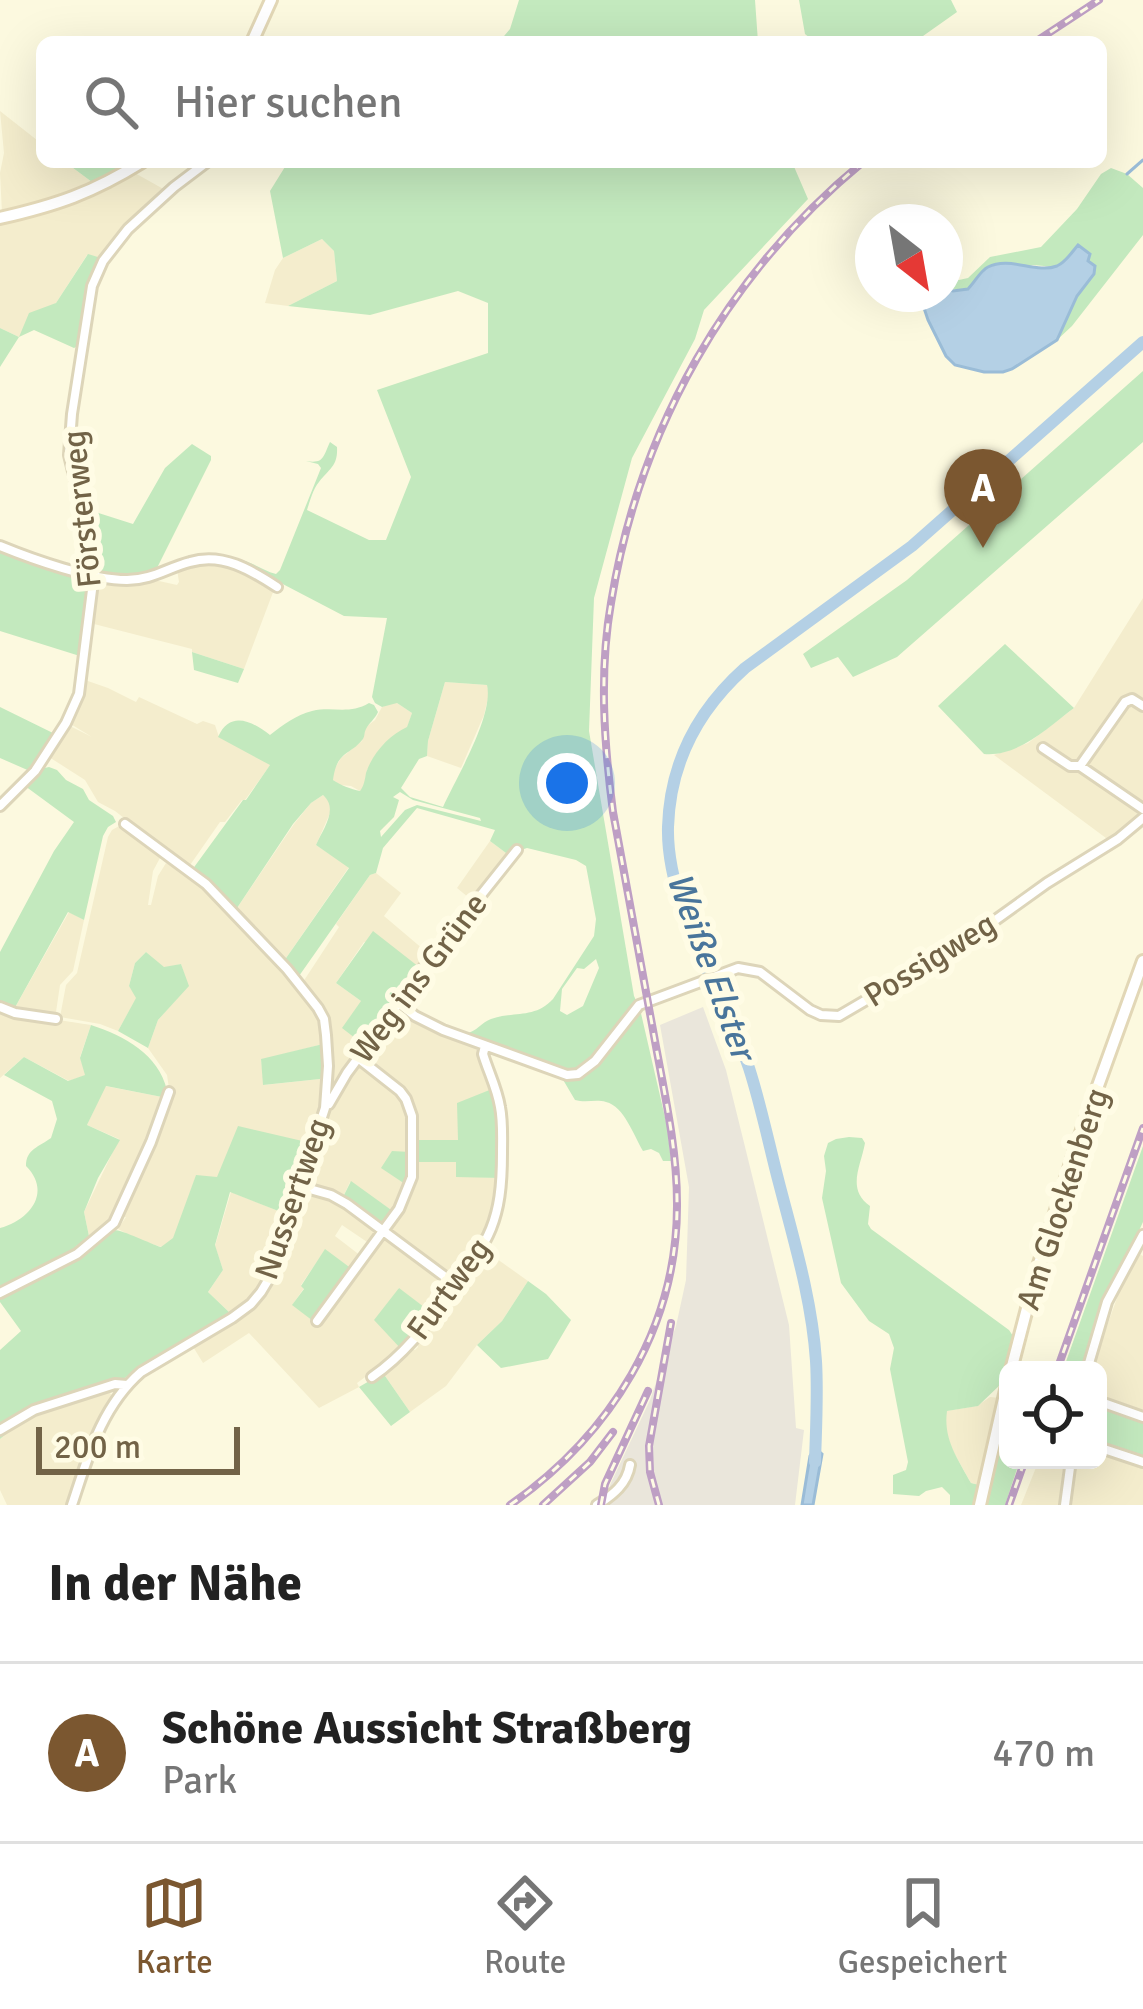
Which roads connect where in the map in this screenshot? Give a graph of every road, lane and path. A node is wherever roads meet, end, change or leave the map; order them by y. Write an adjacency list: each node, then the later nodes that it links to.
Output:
1 (272, 0): 2 (main road)
2 (255, 36)
3 (132, 168): 5 (main road)
4 (199, 168): 7 (street, Försterweg)
5 (0, 218)
6 (0, 547): 7 (street)
7 (94, 574): 8 (street); 12 (street, Försterweg)
8 (277, 587)
9 (1143, 706): 11 (street)
10 (1043, 748): 11 (street)
11 (1081, 766): 13 (street)
12 (0, 806)
13 (1143, 813): 20 (street, Possigweg)
14 (124, 824): 23 (street, Nussertweg)
15 (517, 850): 17 (street, Weg ins Grüne)
16 (1143, 961): 30 (main road, Am Glockenberg)
17 (399, 1003): 20 (street, Possigweg); 21 (street, Weg ins Grüne)
18 (0, 1007): 19 (street)
19 (56, 1018)
20 (485, 1046): 27 (street, Furtweg)
21 (358, 1058): 23 (street, Weg ins Grüne); 25 (street)
22 (170, 1092): 28 (street)
23 (325, 1108): 24 (street, Nussertweg)
24 (299, 1186): 25 (street); 33 (street, Nussertweg)
25 (383, 1231): 27 (street); 29 (street)
26 (1143, 1238): 31 (street)
27 (456, 1285): 32 (street, Furtweg)
28 (0, 1294)
29 (317, 1321)
30 (1013, 1361)
31 (1091, 1361)
32 (372, 1377)
33 (127, 1385): 37 (street); 42 (street, Nussertweg)
34 (1107, 1404): 35 (street)
35 (1143, 1417)
36 (999, 1421): 44 (main road)
37 (0, 1430)
38 (1107, 1450): 39 (street)
39 (1143, 1462)
40 (630, 1465): 43 (street)
41 (1070, 1469): 45 (street)
42 (72, 1505)
43 (597, 1505)
44 (980, 1505)
45 (1065, 1505)

